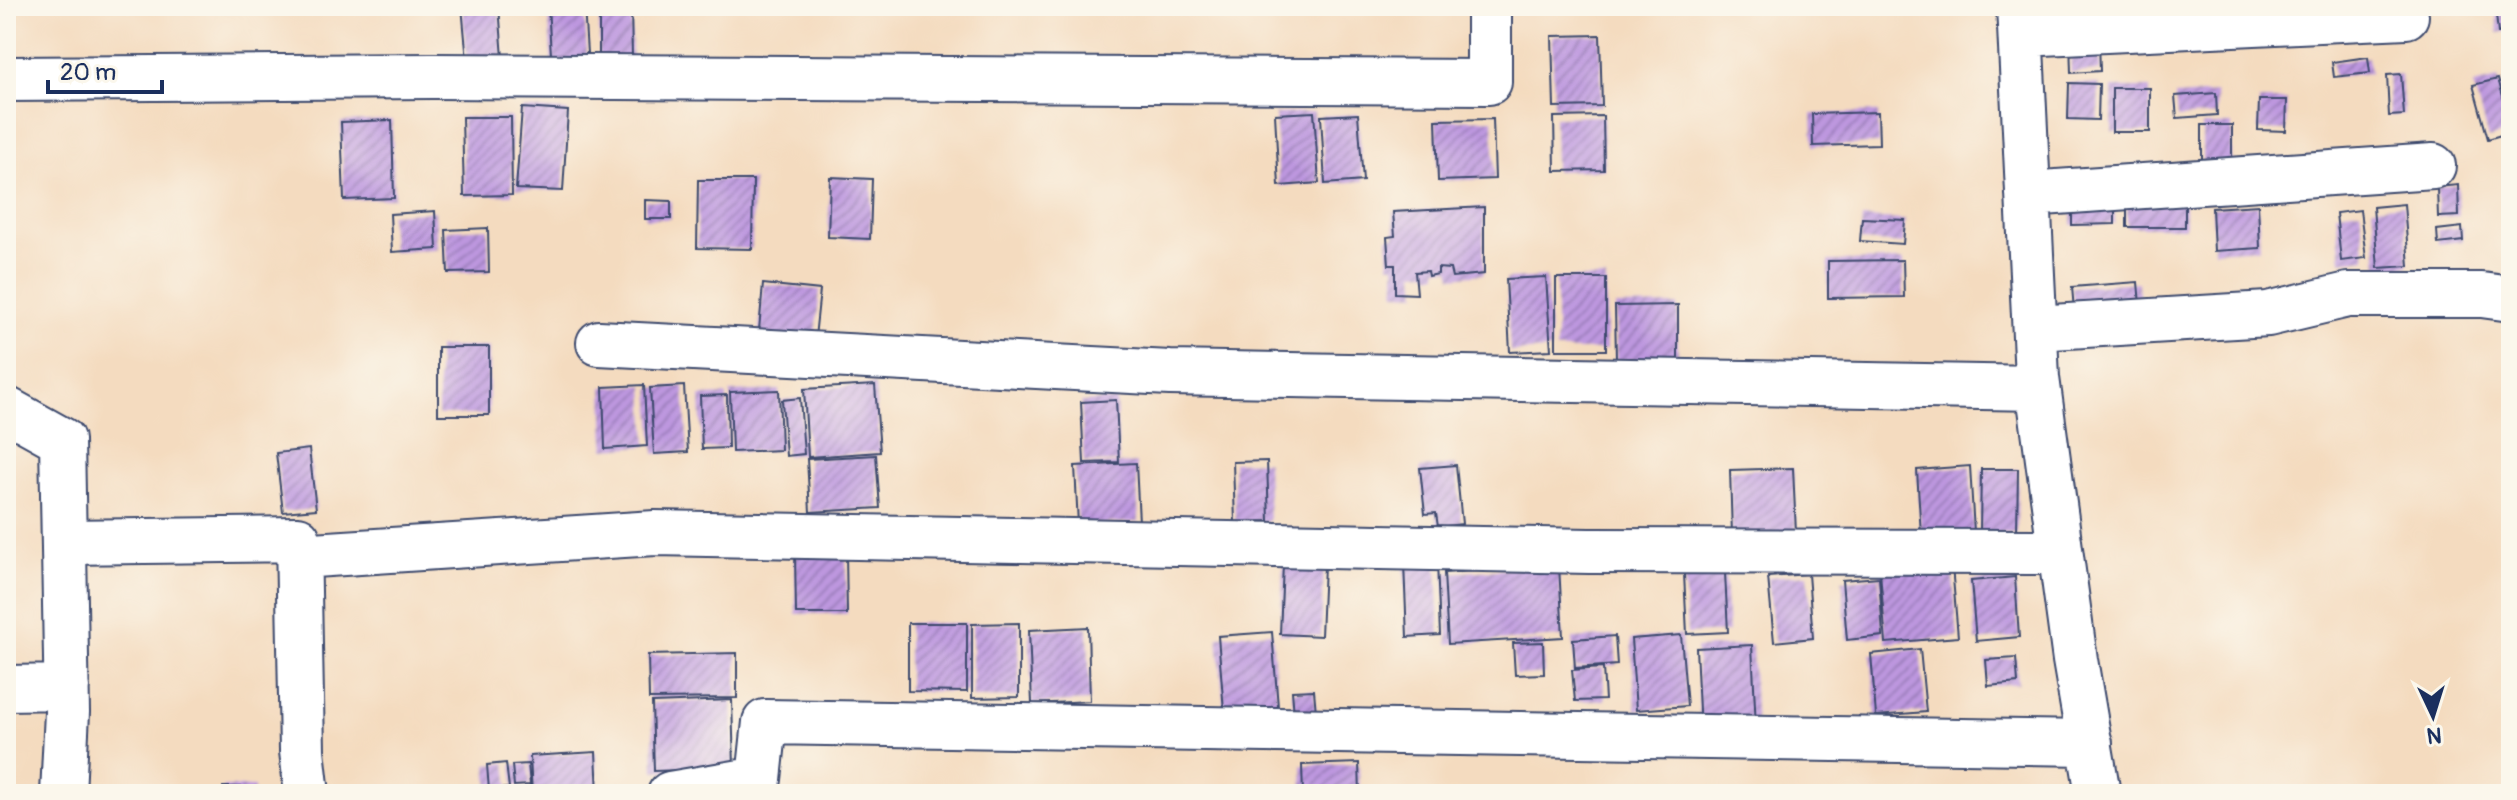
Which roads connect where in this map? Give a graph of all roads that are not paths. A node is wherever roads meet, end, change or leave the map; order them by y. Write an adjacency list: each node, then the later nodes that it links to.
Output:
1 (1489, 6): 4 (street)
2 (2406, 16): 3 (street)
3 (2020, 20): 6 (street)
4 (6, 79)
5 (2433, 166): 6 (street)
6 (2028, 194): 8 (street)
7 (2511, 299): 8 (street)
8 (2035, 328): 10 (street)
9 (599, 343): 10 (street)
10 (2038, 388): 13 (street)
11 (6, 409): 12 (street)
12 (64, 542): 14 (street); 15 (street)
13 (2060, 552): 14 (street); 17 (street)
14 (298, 556): 19 (street)
15 (67, 687): 16 (street); 18 (street)
16 (6, 688)
17 (2090, 743): 20 (street); 21 (street)
18 (63, 794)
19 (307, 794)
20 (670, 794)
21 (2098, 794)

